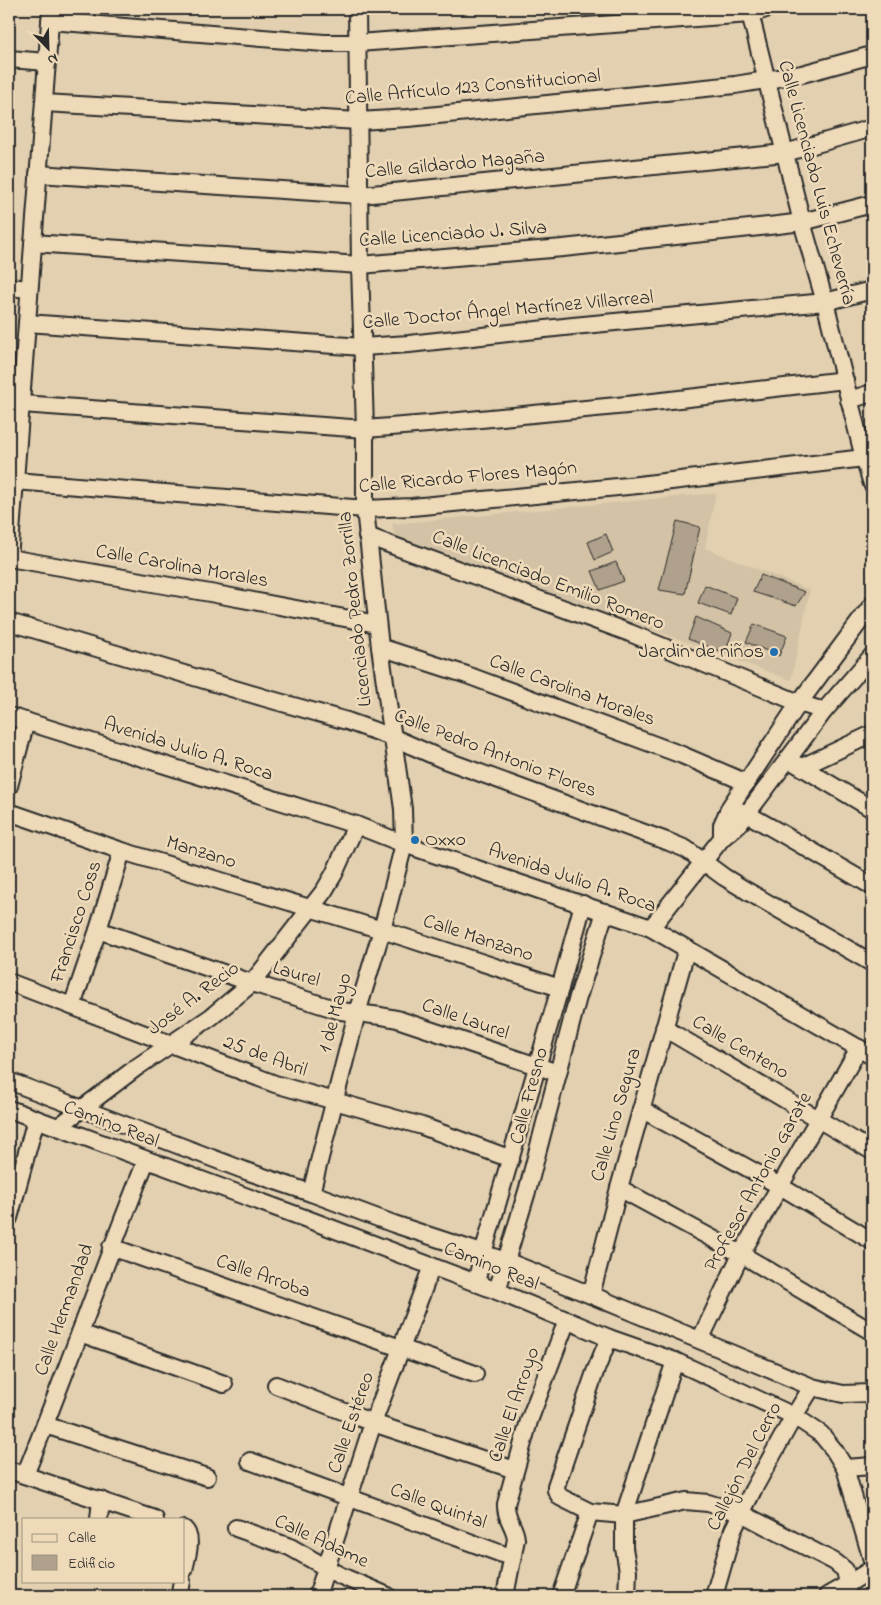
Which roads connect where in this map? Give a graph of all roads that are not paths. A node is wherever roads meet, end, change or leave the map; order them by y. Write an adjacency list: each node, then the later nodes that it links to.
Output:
1 (358, 9): 5 (street, Licenciado Pedro Zorrilla)
2 (766, 9): 3 (street)
3 (750, 11): 5 (street); 9 (street, Calle Licenciado Luis Echeverría)
4 (51, 15): 5 (street); 8 (street)
5 (358, 43): 11 (street, Licenciado Pedro Zorrilla)
6 (872, 55): 9 (street, Calle Artículo 123 Constitucional)
7 (9, 59): 8 (street)
8 (47, 62): 10 (street)
9 (766, 81): 11 (street, Calle Artículo 123 Constitucional); 13 (street, Calle Licenciado Luis Echeverría)
10 (44, 103): 11 (street, Calle Artículo 123 Constitucional); 14 (street)
11 (359, 121): 15 (street, Licenciado Pedro Zorrilla)
12 (872, 128): 13 (street, Calle Gildardo Magaña)
13 (785, 153): 15 (street, Calle Gildardo Magaña); 17 (street, Calle Licenciado Luis Echeverría)
14 (38, 174): 15 (street, Calle Gildardo Magaña); 18 (street)
15 (359, 195): 19 (street, Licenciado Pedro Zorrilla)
16 (872, 204): 17 (street, Calle Licenciado J. Silva)
17 (802, 222): 19 (street, Calle Licenciado J. Silva); 23 (street, Calle Licenciado Luis Echeverría)
18 (34, 243): 19 (street, Calle Licenciado J. Silva); 21 (street)
19 (360, 265): 25 (street, Licenciado Pedro Zorrilla)
20 (9, 287): 21 (street)
21 (29, 289): 24 (street)
22 (872, 290): 23 (street, Calle Doctor Ángel Martínez Villarreal)
23 (825, 302): 25 (street, Calle Doctor Ángel Martínez Villarreal); 26 (street, Calle Licenciado Luis Echeverría)
24 (26, 322): 25 (street, Calle Doctor Ángel Martínez Villarreal); 29 (street)
25 (362, 347): 30 (street, Licenciado Pedro Zorrilla)
26 (845, 380): 28 (street, Calle Licenciado Luis Echeverría); 30 (street)
27 (872, 393): 28 (street)
28 (849, 400): 31 (street, Calle Licenciado Luis Echeverría)
29 (22, 404): 30 (street); 32 (street)
30 (365, 429): 34 (street, Licenciado Pedro Zorrilla)
31 (864, 458): 33 (street, Calle Licenciado Luis Echeverría); 34 (street, Calle Ricardo Flores Magón)
32 (15, 480): 34 (street, Calle Ricardo Flores Magón); 36 (street)
33 (872, 484)
34 (365, 509): 35 (street, Licenciado Pedro Zorrilla)
35 (367, 536): 39 (street, Licenciado Pedro Zorrilla); 42 (street, Calle Licenciado Emilio Romero)
36 (9, 558): 39 (street, Calle Carolina Morales)
37 (872, 605): 42 (street)
38 (9, 622): 47 (street, Calle Pedro Antonio Flores)
39 (377, 624): 40 (street, Licenciado Pedro Zorrilla)
40 (380, 647): 47 (street, Licenciado Pedro Zorrilla); 50 (street, Calle Carolina Morales)
41 (872, 656): 43 (street)
42 (800, 703): 43 (street, Calle Licenciado Emilio Romero); 50 (street)
43 (824, 711): 48 (street)
44 (9, 716): 45 (street, Avenida Julio A. Roca)
45 (26, 721): 51 (street); 56 (street, Avenida Julio A. Roca)
46 (872, 734): 49 (street)
47 (392, 738): 58 (street, Licenciado Pedro Zorrilla); 60 (street, Calle Pedro Antonio Flores)
48 (788, 759): 49 (street); 55 (street)
49 (802, 767): 53 (street)
50 (747, 783): 52 (street)
51 (9, 786)
52 (730, 807): 55 (street); 57 (street)
53 (872, 809)
54 (9, 812): 59 (street, Manzano)
55 (747, 814): 57 (street); 61 (street)
56 (356, 825): 58 (street, Avenida Julio A. Roca); 63 (street, José A. Recio)
57 (722, 838): 60 (street)
58 (404, 844): 62 (street, Avenida Julio A. Roca); 67 (street, 1 de Mayo)
59 (122, 852): 63 (street, Manzano); 66 (street, Francisco Coss)
60 (703, 862): 65 (street); 69 (street, Calle Pedro Antonio Flores)
61 (872, 886)
62 (583, 904): 64 (street, Avenida Julio A. Roca); 72 (street, Calle Fresno)
63 (311, 908): 67 (street, Manzano); 71 (street, José A. Recio)
64 (605, 912): 65 (street, Avenida Julio A. Roca); 79 (street, Calle Fresno)
65 (651, 928): 68 (street, Avenida Julio A. Roca)
66 (98, 930): 71 (street, Laurel); 73 (street, Francisco Coss)
67 (382, 930): 72 (street, Calle Manzano); 74 (street, 1 de Mayo)
68 (687, 948): 75 (street, Calle Lino Segura); 77 (street, Avenida Julio A. Roca)
69 (872, 963)
70 (9, 982): 73 (street, 25 de Abril)
71 (252, 983): 74 (street, Laurel); 76 (street, José A. Recio)
72 (560, 988): 78 (street, Calle Fresno)
73 (72, 1006): 76 (street, 25 de Abril)
74 (357, 1013): 78 (street, Calle Laurel); 81 (street, 1 de Mayo)
75 (664, 1028): 84 (street, Calle Lino Segura); 85 (street, Calle Centeno)
76 (171, 1044): 81 (street, 25 de Abril); 82 (street, José A. Recio)
77 (866, 1052): 85 (street, Profesor Antonio Garate)
78 (537, 1067): 79 (street, Calle Laurel); 89 (street, Calle Fresno)
79 (558, 1073): 99 (street, Calle Fresno)
80 (9, 1081): 82 (street, Camino Real)
81 (335, 1102): 89 (street, 25 de Abril); 93 (street, 1 de Mayo)
82 (83, 1108): 87 (street, José A. Recio); 93 (street, Camino Real)
83 (9, 1109): 86 (street, Camino Real)
84 (642, 1109): 91 (street); 92 (street, Calle Lino Segura)
85 (818, 1118): 88 (street, Calle Centeno); 91 (street, Profesor Antonio Garate)
86 (36, 1119): 87 (street, Camino Real); 94 (street)
87 (58, 1127): 90 (street, Camino Real)
88 (872, 1151)
89 (511, 1159): 97 (street, Calle Fresno)
90 (146, 1160): 96 (street, Calle Hermandad); 100 (street, Camino Real)
91 (780, 1186): 95 (street); 98 (street, Profesor Antonio Garate)
92 (619, 1188): 98 (street); 103 (street, Calle Lino Segura)
93 (311, 1193): 97 (street, Camino Real)
94 (9, 1218)
95 (872, 1242)
96 (111, 1247): 106 (street, Calle Hermandad); 109 (street, Calle Arroba)
97 (483, 1253): 99 (street, Camino Real); 101 (street, Calle Fresno)
98 (741, 1254): 105 (street); 108 (street, Profesor Antonio Garate)
99 (506, 1261): 102 (street, Calle Fresno); 103 (street, Camino Real)
100 (432, 1266): 101 (street, Camino Real); 109 (street, Calle Estéreo)
101 (476, 1283): 102 (street, Camino Real)
102 (497, 1291): 104 (street, Camino Real)
103 (591, 1295): 108 (street, Camino Real)
104 (567, 1320): 107 (street, Camino Real); 123 (street, Calle El Arroyo)
105 (872, 1332)
106 (80, 1333): 112 (street); 118 (street, Calle Hermandad)
107 (609, 1338): 110 (street, Camino Real); 128 (street)
108 (700, 1340): 114 (street, Camino Real)
109 (402, 1347): 111 (street, Calle Arroba); 117 (street, Calle Estéreo)
110 (675, 1361): 116 (street, Camino Real); 130 (street)
111 (475, 1374)
112 (224, 1384)
113 (276, 1385): 117 (street)
114 (812, 1388): 115 (street, Camino Real); 116 (street, Callejón Del Cerro)
115 (872, 1393)
116 (794, 1416): 121 (street, Camino Real); 129 (street, Callejón Del Cerro)
117 (373, 1424): 123 (street); 126 (street, Calle Estéreo)
118 (45, 1425): 124 (street, Calle Hermandad); 125 (street)
119 (250, 1460): 126 (street, Calle Quintal)
120 (872, 1466): 121 (street)
121 (844, 1468): 136 (street, Camino Real)
122 (9, 1470): 124 (street)
123 (514, 1470): 135 (street, Calle El Arroyo)
124 (25, 1475): 127 (street)
125 (207, 1476)
126 (349, 1496): 135 (street, Calle Quintal); 138 (street, Calle Estéreo)
127 (101, 1500): 131 (street); 132 (street)
128 (590, 1512): 130 (street); 144 (street)
129 (741, 1513): 130 (street); 140 (street); 146 (street, Callejón Del Cerro)
130 (624, 1515): 145 (street)
131 (100, 1518)
132 (152, 1518)
133 (236, 1528): 138 (street, Calle Adame)
134 (185, 1530): 137 (street)
135 (513, 1558): 143 (street)
136 (872, 1560)
137 (185, 1562)
138 (325, 1568): 141 (street, Calle Estéreo); 142 (street, Calle Adame)
139 (872, 1569): 140 (street)
140 (847, 1590): 147 (street)
141 (317, 1596)
142 (388, 1596)
143 (505, 1596)
144 (561, 1596)
145 (627, 1596)
146 (714, 1596)
147 (827, 1596)

